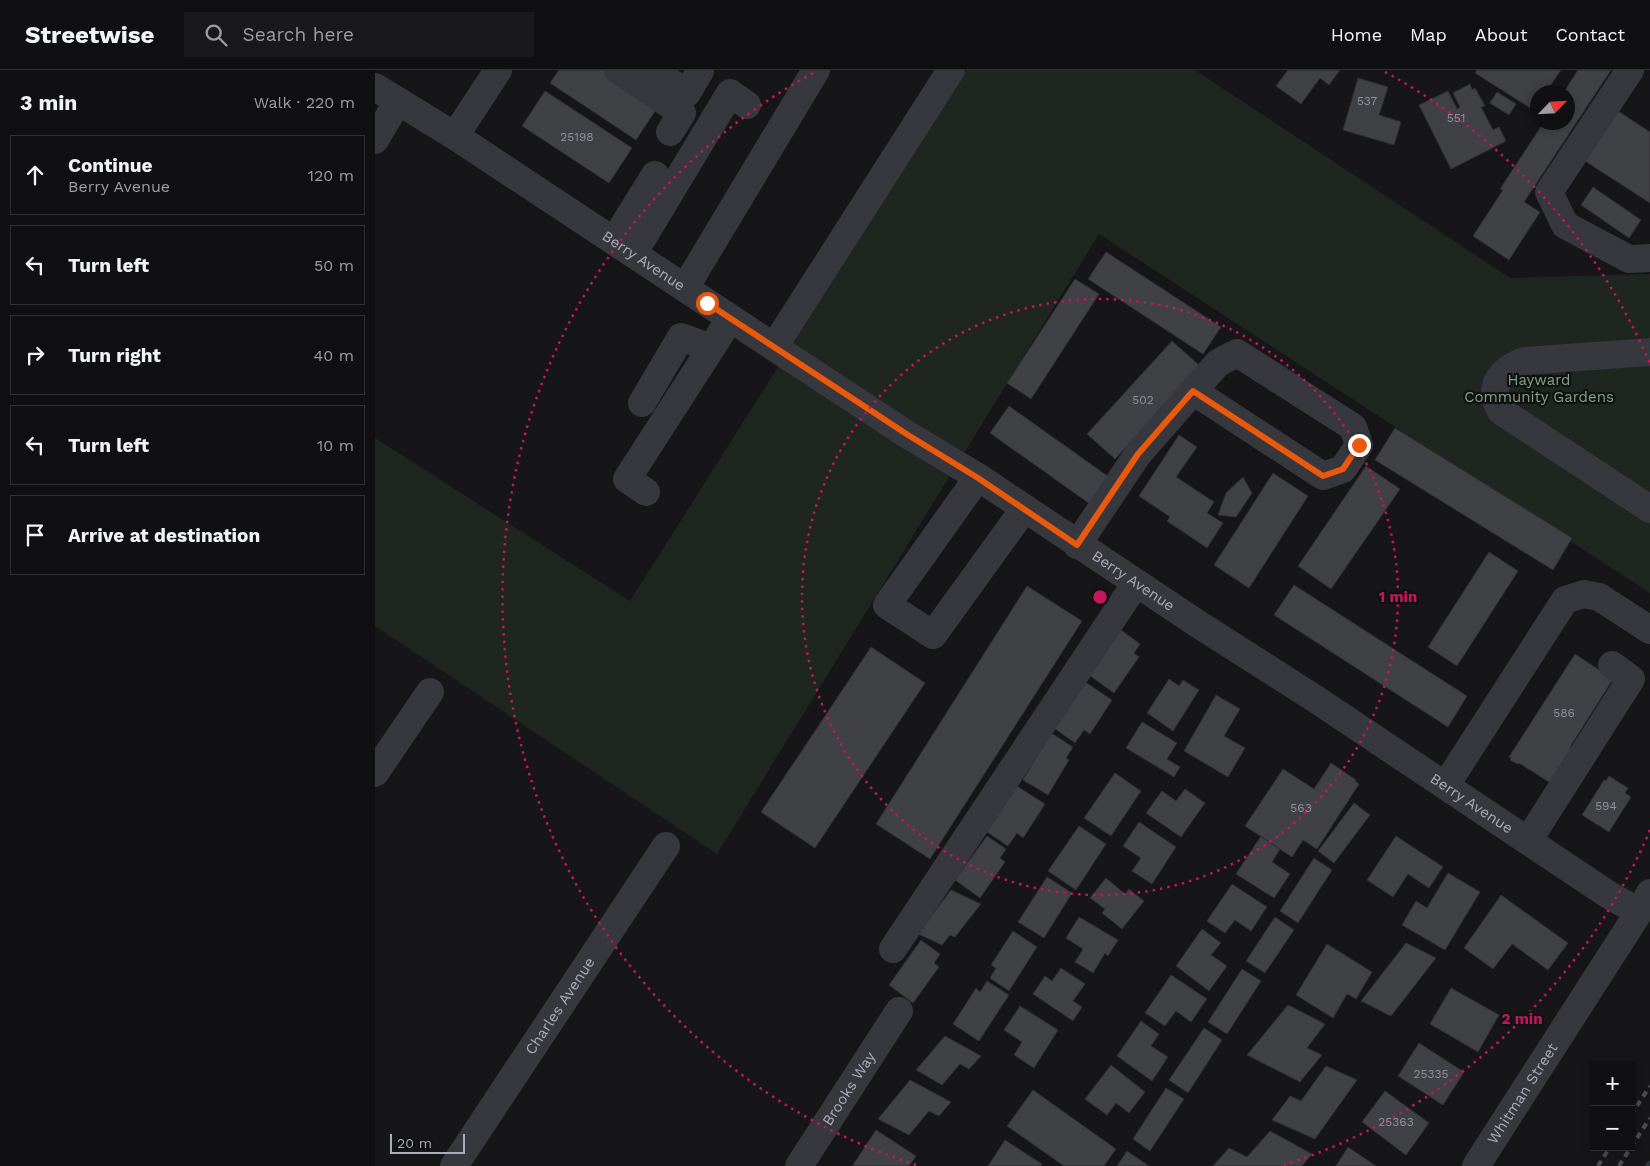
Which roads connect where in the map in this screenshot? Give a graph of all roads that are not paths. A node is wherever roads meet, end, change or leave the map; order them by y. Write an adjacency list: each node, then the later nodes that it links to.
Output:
1 (498, 70): 12 (street)
2 (618, 70): 11 (street)
3 (652, 70): 7 (street)
4 (816, 70): 17 (street)
5 (951, 70): 19 (street)
6 (1630, 70): 16 (street)
7 (700, 71)
8 (375, 86): 9 (street, Berry Avenue)
9 (398, 101): 12 (street, Berry Avenue); 13 (street)
10 (747, 105): 15 (street)
11 (670, 132)
12 (455, 136): 15 (street, Berry Avenue)
13 (375, 140)
14 (655, 176): 15 (street)
15 (623, 248): 17 (street, Berry Avenue)
16 (1650, 258)
17 (685, 288): 18 (street, Berry Avenue)
18 (730, 319): 19 (street, Berry Avenue); 20 (street)
19 (773, 347): 24 (street, Berry Avenue)
20 (711, 348): 23 (street); 25 (street)
21 (1650, 352): 27 (street)
22 (1193, 391): 22 (street); 28 (street)
23 (642, 403)
24 (978, 478): 26 (street, Berry Avenue); 26 (street)
25 (646, 492)
26 (1024, 509): 28 (street, Berry Avenue)
27 (1650, 510)
28 (1077, 545): 29 (street, Berry Avenue)
29 (1136, 583): 34 (street, Berry Avenue); 38 (street)
30 (1650, 630): 34 (street)
31 (1612, 665): 35 (street)
32 (430, 692): 33 (street)
33 (375, 773)
34 (1446, 786): 35 (street, Berry Avenue)
35 (1528, 841): 37 (street, Berry Avenue)
36 (666, 846): 40 (street, Charles Avenue)
37 (1645, 903): 42 (street, Whitman Street)
38 (893, 949)
39 (899, 1012): 41 (street, Brooks Way)
40 (454, 1166)
41 (799, 1166)
42 (1476, 1166)

